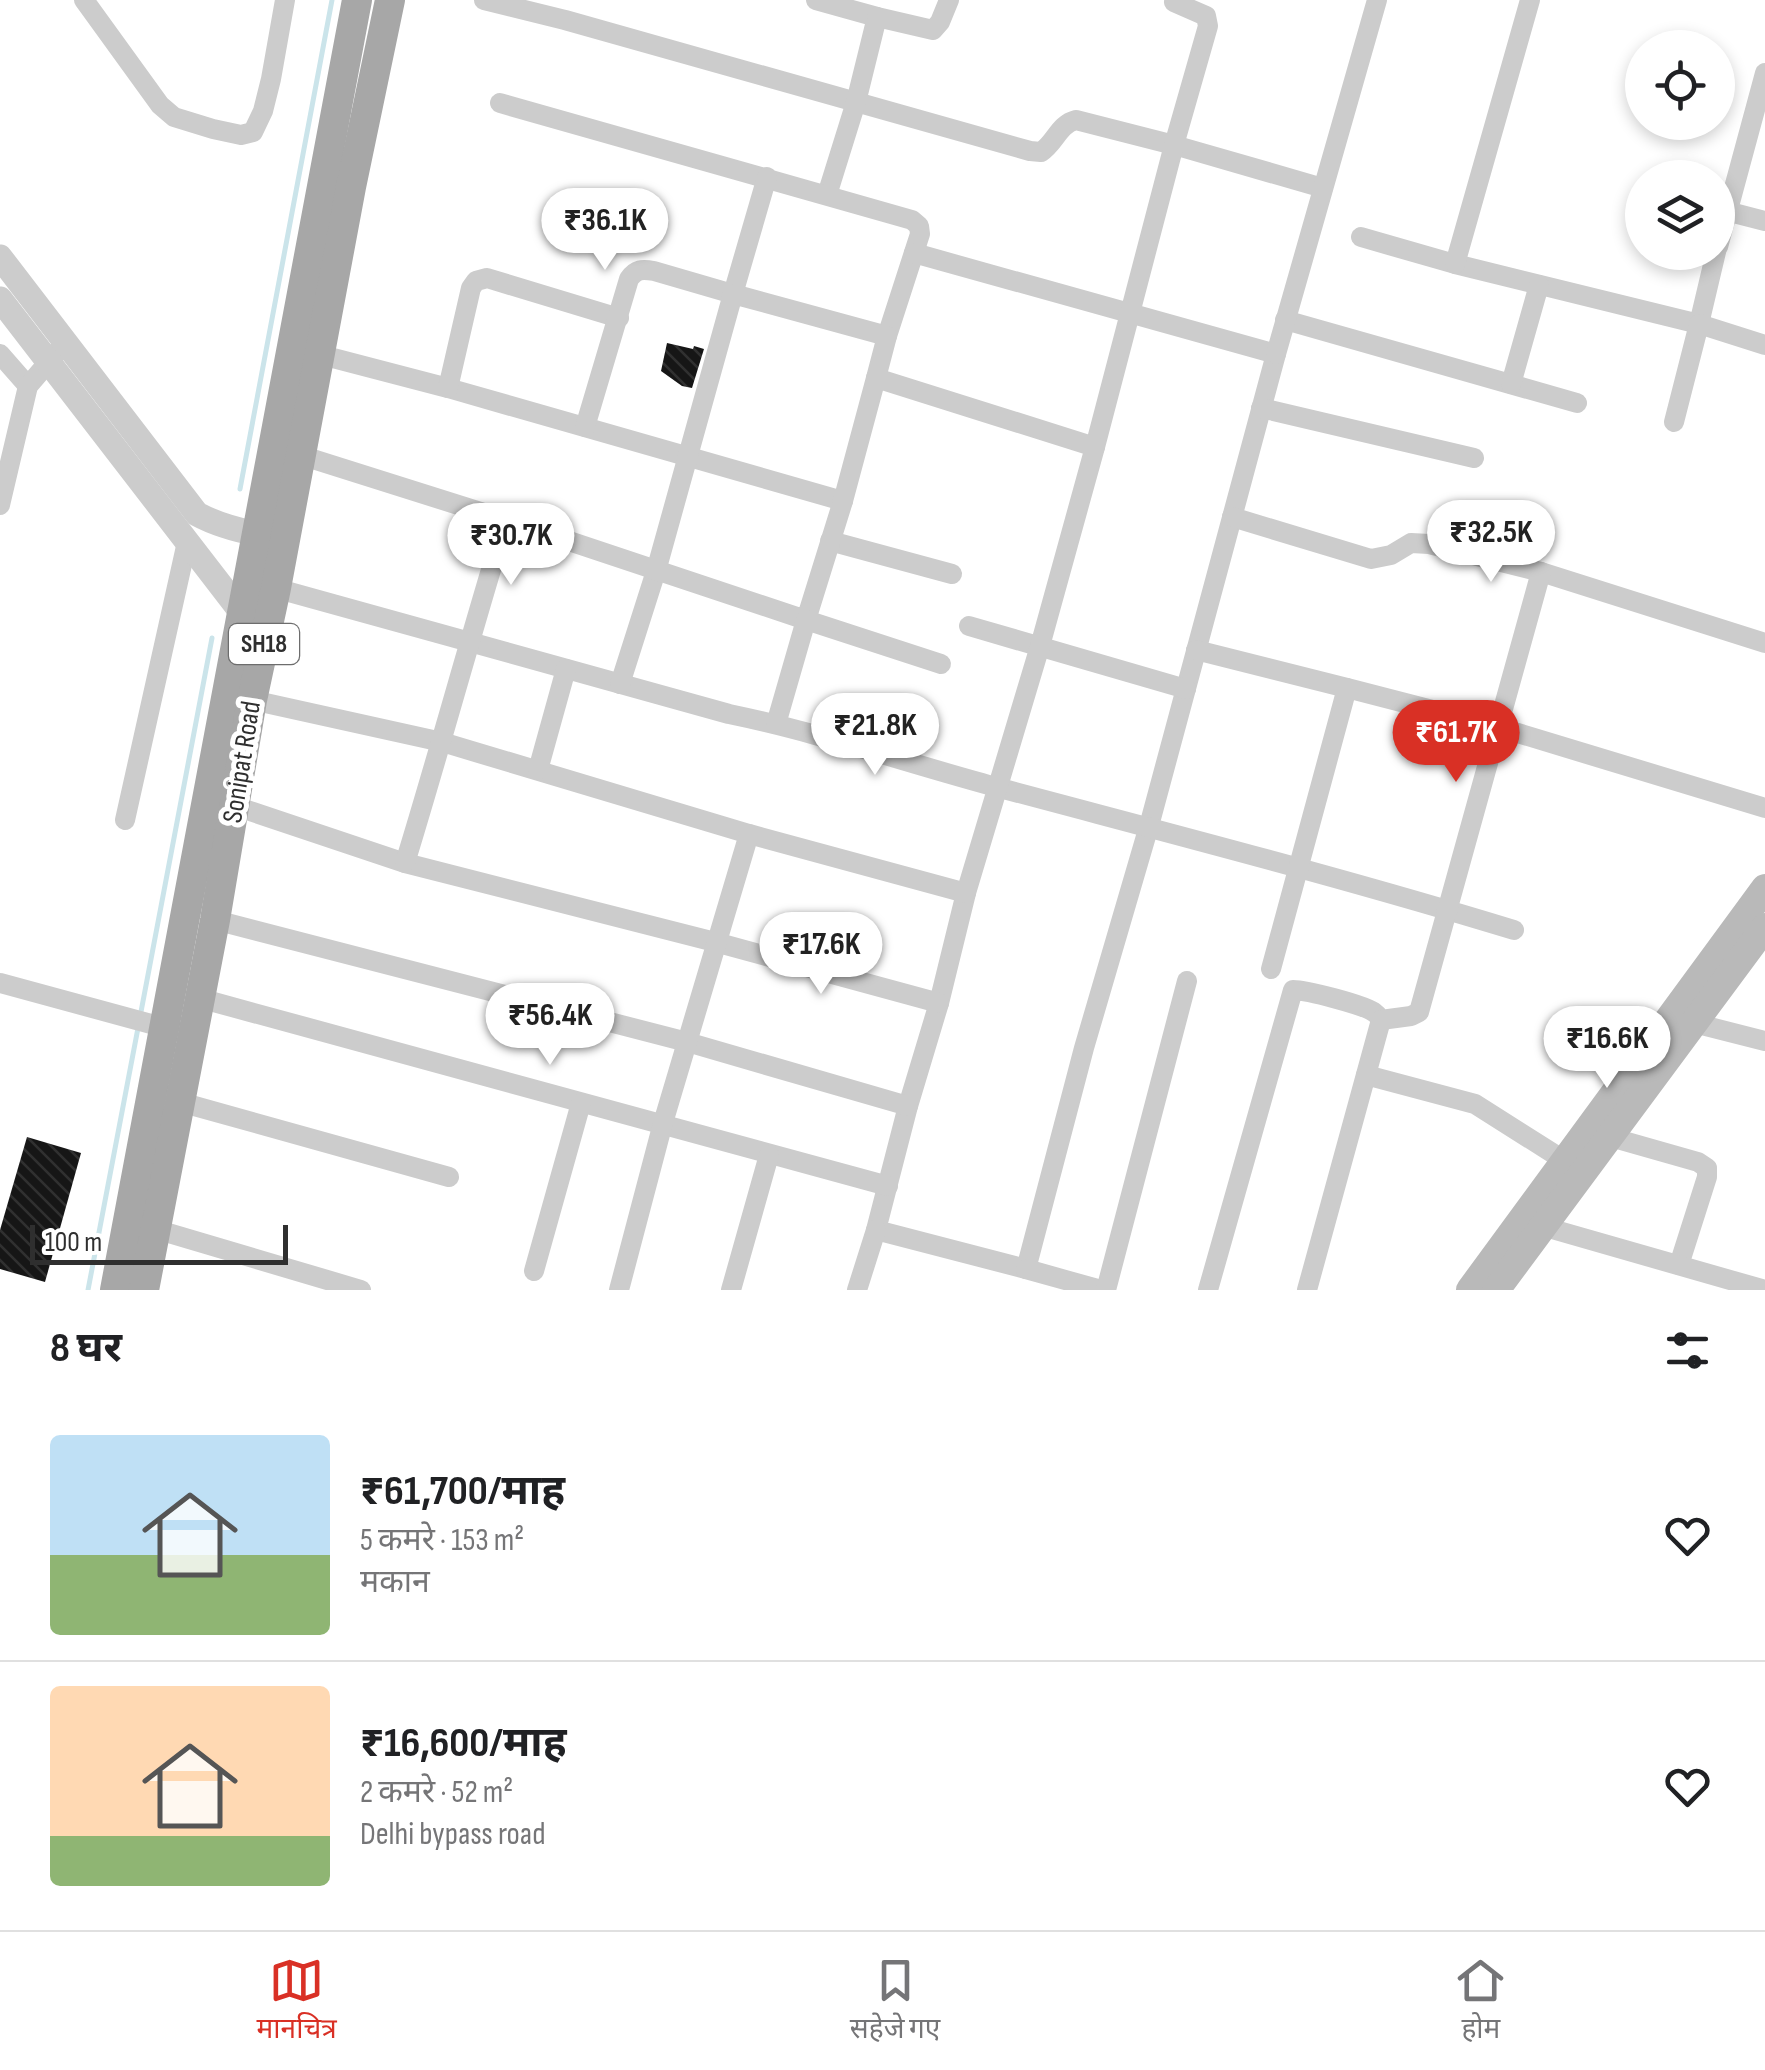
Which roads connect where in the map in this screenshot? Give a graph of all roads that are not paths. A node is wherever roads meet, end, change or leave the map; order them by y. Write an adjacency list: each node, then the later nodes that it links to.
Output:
1 (285, 0): 10 (street)
2 (356, 0): 37 (main road, Sonipat Road / SH18)
3 (390, 0): 37 (main road, Sonipat Road / SH18)
4 (484, 0): 13 (street)
5 (816, 0): 11 (street)
6 (949, 0): 11 (street)
7 (1377, 0): 18 (street)
8 (1530, 0): 25 (street)
9 (1172, 1): 15 (street)
10 (88, 2)
11 (877, 18): 13 (street)
12 (1765, 73): 17 (street)
13 (856, 102): 15 (street); 19 (street)
14 (500, 103): 16 (street)
15 (1174, 145): 18 (street); 30 (street)
16 (767, 177): 19 (street); 28 (street)
17 (1735, 179)
18 (1324, 188): 32 (street)
19 (828, 195): 23 (street)
20 (1735, 213): 21 (street)
21 (1765, 221)
22 (1361, 237): 25 (street)
23 (914, 253): 30 (street); 34 (street)
24 (0, 258): 35 (street)
25 (1455, 264): 27 (street)
26 (1712, 270): 33 (street)
27 (1539, 285): 33 (street); 42 (street)
28 (734, 294): 31 (street); 34 (street); 51 (street)
29 (0, 299): 40 (street)
30 (1131, 313): 39 (street); 49 (street)
31 (619, 318): 44 (street); 48 (street)
32 (1285, 320): 39 (street); 42 (street)
33 (1699, 324): 36 (street); 47 (street)
34 (887, 336): 41 (street)
35 (66, 343): 40 (street); 57 (street)
36 (1765, 345)
37 (305, 351): 44 (street); 50 (main road, Sonipat Road / SH18); 57 (main road, Sonipat Road / SH18)
38 (0, 354): 43 (street)
39 (1276, 354): 46 (street)
40 (48, 363): 43 (street); 59 (street)
41 (876, 378): 49 (street); 53 (street)
42 (1511, 384): 45 (street)
43 (28, 386): 54 (street)
44 (448, 388): 48 (street)
45 (1577, 403)
46 (1261, 408): 52 (street); 55 (street)
47 (1674, 422)
48 (585, 427): 51 (street)
49 (1096, 447): 69 (street)
50 (300, 455): 56 (street); 57 (main road, Sonipat Road / SH18)
51 (687, 456): 53 (street); 60 (street)
52 (1474, 458)
53 (842, 501): 58 (street)
54 (0, 505)
55 (1232, 518): 61 (street); 70 (street)
56 (506, 520): 60 (street); 67 (street)
57 (270, 536): 63 (main road, Sonipat Road / SH18)
58 (830, 541): 62 (street); 65 (street)
59 (188, 542): 64 (street); 84 (street)
60 (656, 570): 65 (street); 73 (street)
61 (1541, 572): 68 (street); 78 (street)
62 (952, 574)
63 (262, 585): 64 (main road, Sonipat Road / SH18); 67 (street); 76 (main road, Sonipat Road / SH18)
64 (242, 613): 104 (main road, Sonipat Road / SH18)
65 (806, 620): 71 (street); 77 (street)
66 (969, 626): 69 (street)
67 (468, 641): 72 (street); 79 (street)
68 (1765, 642)
69 (1040, 646): 75 (street); 81 (street)
70 (1196, 650): 74 (street); 75 (street)
71 (941, 664)
72 (566, 669): 73 (street); 80 (street)
73 (620, 684): 77 (street)
74 (1347, 688): 78 (street); 88 (street)
75 (1186, 690): 85 (street)
76 (252, 700): 79 (street); 82 (main road, Sonipat Road / SH18)
77 (776, 724): 81 (street)
78 (1498, 727): 83 (street); 91 (street)
79 (442, 742): 80 (street); 87 (street)
80 (538, 770): 86 (street)
81 (998, 788): 85 (street); 90 (street)
82 (235, 806): 87 (street); 92 (main road, Sonipat Road / SH18)
83 (1765, 808)
84 (125, 820)
85 (1149, 826): 88 (street); 121 (street)
86 (749, 834): 90 (street); 95 (street)
87 (405, 863): 95 (street)
88 (1297, 868): 91 (street); 97 (street)
89 (1765, 888): 114 (main road)
90 (966, 894): 101 (street)
91 (1448, 910): 94 (street); 102 (street)
92 (214, 920): 100 (main road, Sonipat Road / SH18); 105 (street)
93 (1765, 927): 96 (main road)
94 (1514, 930)
95 (715, 942): 101 (street); 105 (street)
96 (1754, 959): 103 (main road)
97 (1271, 969)
98 (1187, 981): 129 (street)
99 (0, 984): 104 (street)
100 (199, 998): 104 (main road, Sonipat Road / SH18); 109 (street)
101 (939, 1003): 110 (street)
102 (1381, 1020): 107 (street); 130 (street)
103 (1694, 1023): 106 (street); 112 (main road)
104 (178, 1032): 108 (main road, Sonipat Road / SH18); 123 (main road, Sonipat Road / SH18)
105 (687, 1042): 110 (street); 111 (street)
106 (1765, 1042)
107 (1366, 1075): 114 (street); 131 (street)
108 (180, 1102): 115 (street); 118 (main road, Sonipat Road / SH18)
109 (582, 1103): 111 (street); 122 (street)
110 (908, 1106): 116 (street)
111 (663, 1124): 113 (street); 126 (street)
112 (1610, 1136): 117 (main road); 120 (street)
113 (770, 1155): 116 (street); 127 (street)
114 (1565, 1161): 117 (main road)
115 (450, 1177)
116 (888, 1186): 119 (street)
117 (1532, 1224): 120 (street); 132 (main road); 133 (main road)
118 (155, 1230): 124 (main road, Sonipat Road / SH18); 125 (street)
119 (876, 1230): 121 (street); 128 (street)
120 (1679, 1265): 134 (street)
121 (1026, 1269): 129 (street)
122 (534, 1271)
123 (115, 1290)
124 (144, 1290)
125 (361, 1290)
126 (619, 1290)
127 (732, 1290)
128 (857, 1290)
129 (1103, 1290)
130 (1208, 1290)
131 (1306, 1290)
132 (1470, 1290)
133 (1496, 1290)
134 (1765, 1290)

